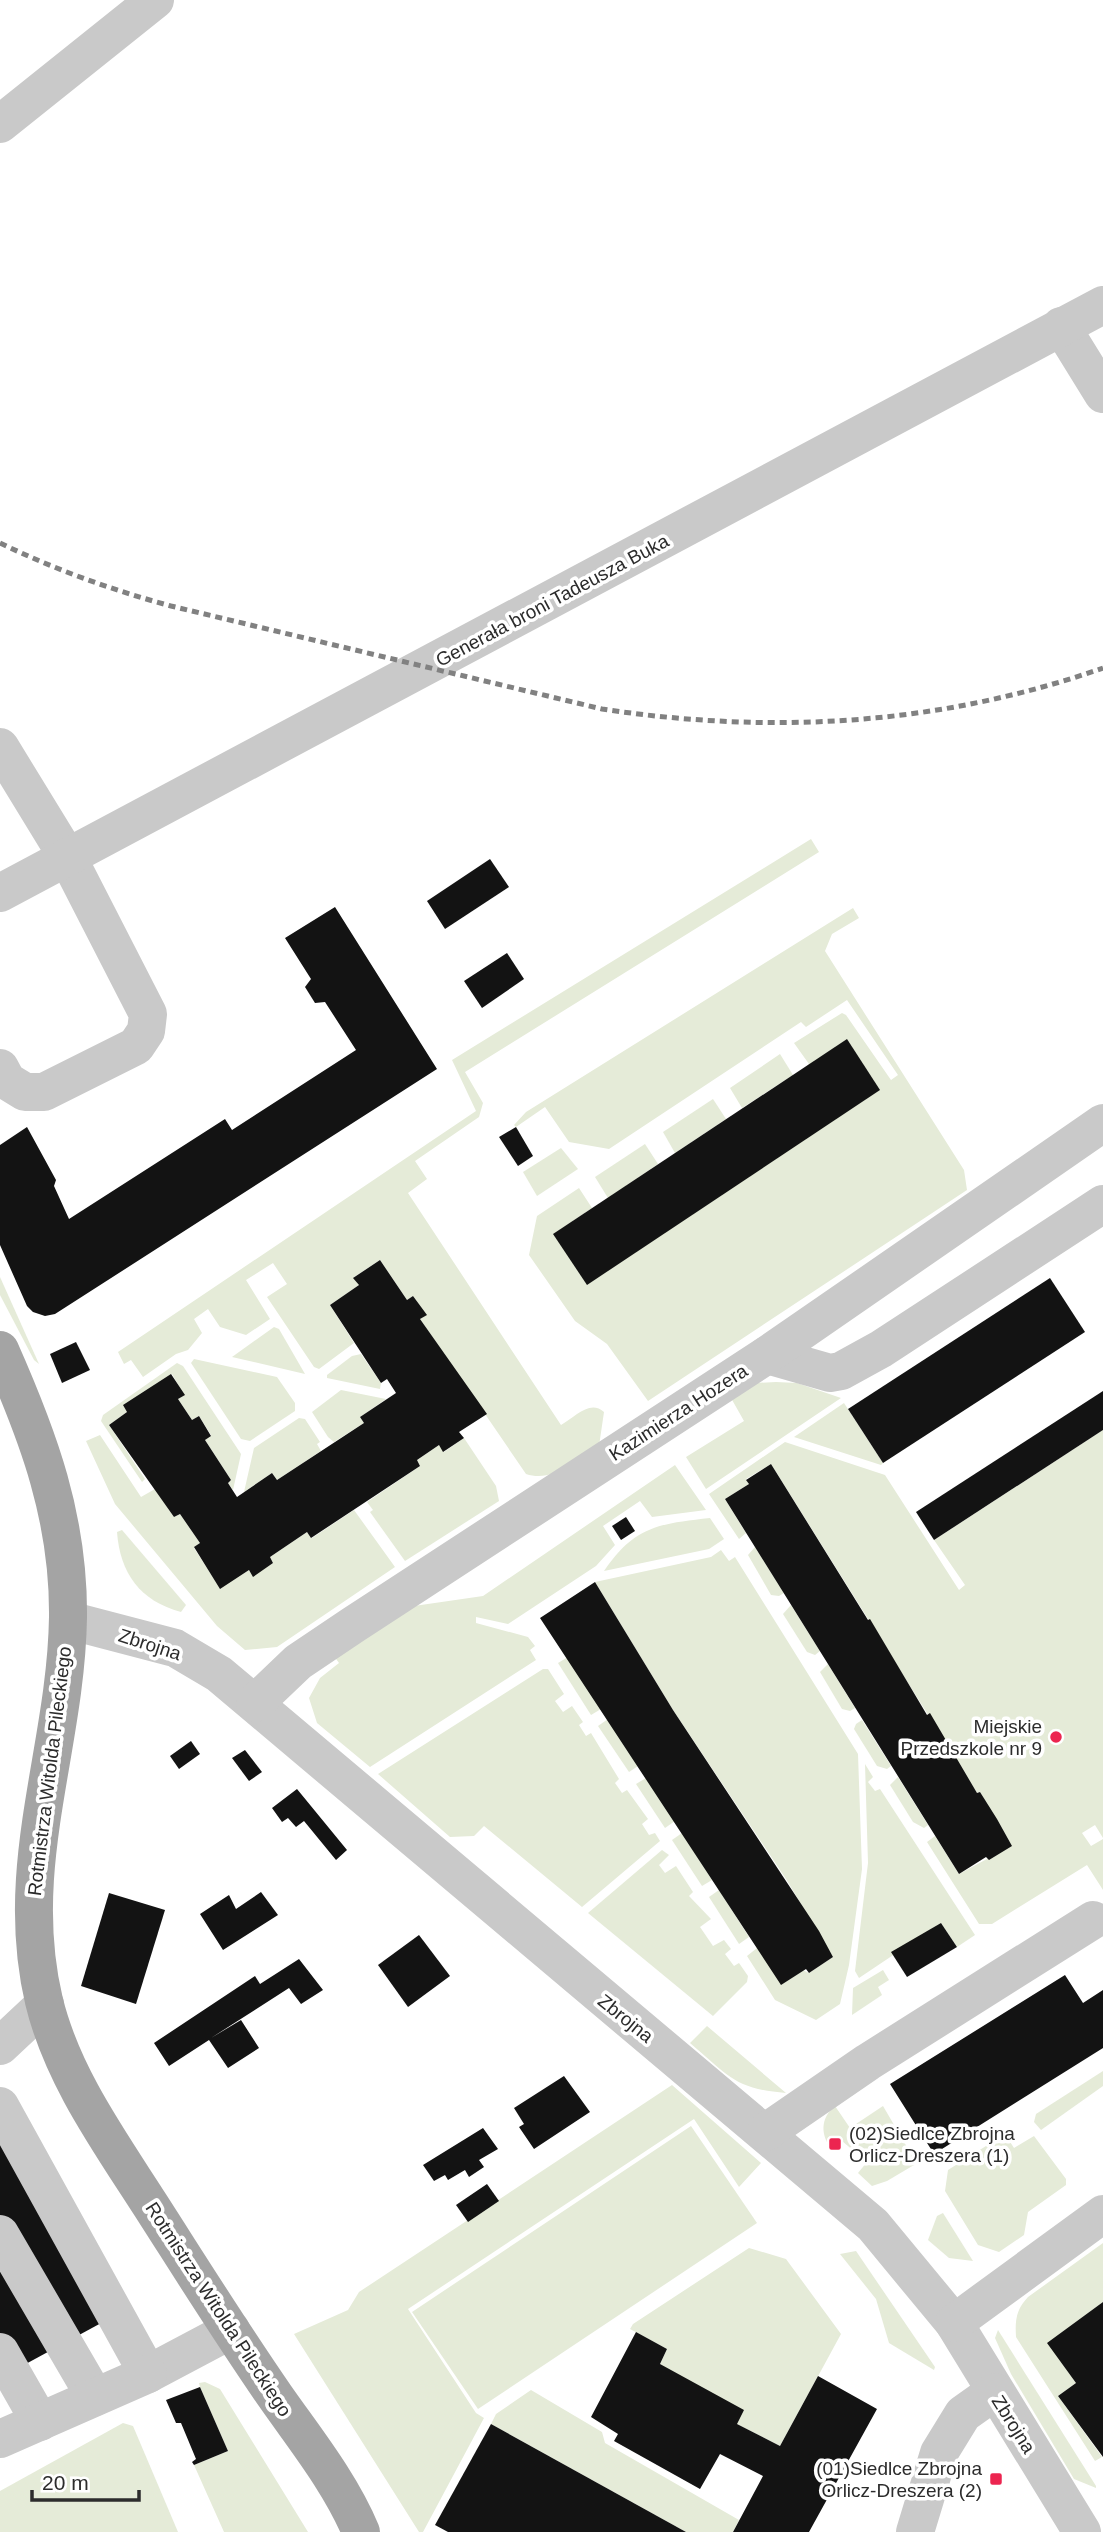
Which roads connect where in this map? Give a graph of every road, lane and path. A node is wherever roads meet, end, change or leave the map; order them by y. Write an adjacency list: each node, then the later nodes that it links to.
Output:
1 (155, 0): 2 (street)
2 (0, 124)
3 (1103, 305): 4 (street, Generała broni Tadeusza Buka)
4 (1061, 326): 5 (street); 7 (street, Generała broni Tadeusza Buka)
5 (1103, 394)
6 (0, 747): 7 (street)
7 (68, 858): 8 (street, Generała broni Tadeusza Buka); 9 (street)
8 (0, 892)
9 (0, 1068)
10 (1103, 1123): 12 (street, Kazimierza Hozera)
11 (1103, 1204): 12 (street)
12 (767, 1355): 15 (street, Kazimierza Hozera)
13 (2, 1358): 14 (main road, Rotmistrza Witolda Pileckiego)
14 (68, 1620): 15 (street, Zbrojna); 17 (main road, Rotmistrza Witolda Pileckiego)
15 (255, 1703): 20 (street, Zbrojna)
16 (1093, 1920): 20 (street)
17 (45, 2004): 18 (street); 24 (main road, Rotmistrza Witolda Pileckiego)
18 (0, 2046)
19 (0, 2106): 26 (street)
20 (766, 2132): 23 (street, Zbrojna)
21 (1103, 2214): 23 (street)
22 (0, 2234): 28 (street)
23 (954, 2323): 27 (street, Zbrojna)
24 (231, 2330): 26 (street); 31 (main road, Rotmistrza Witolda Pileckiego)
25 (0, 2351): 29 (street)
26 (148, 2374): 28 (street)
27 (994, 2392): 32 (street); 33 (street, Zbrojna)
28 (95, 2397): 29 (street)
29 (40, 2422): 30 (street)
30 (0, 2439)
31 (361, 2532)
32 (915, 2532)
33 (1082, 2532)

